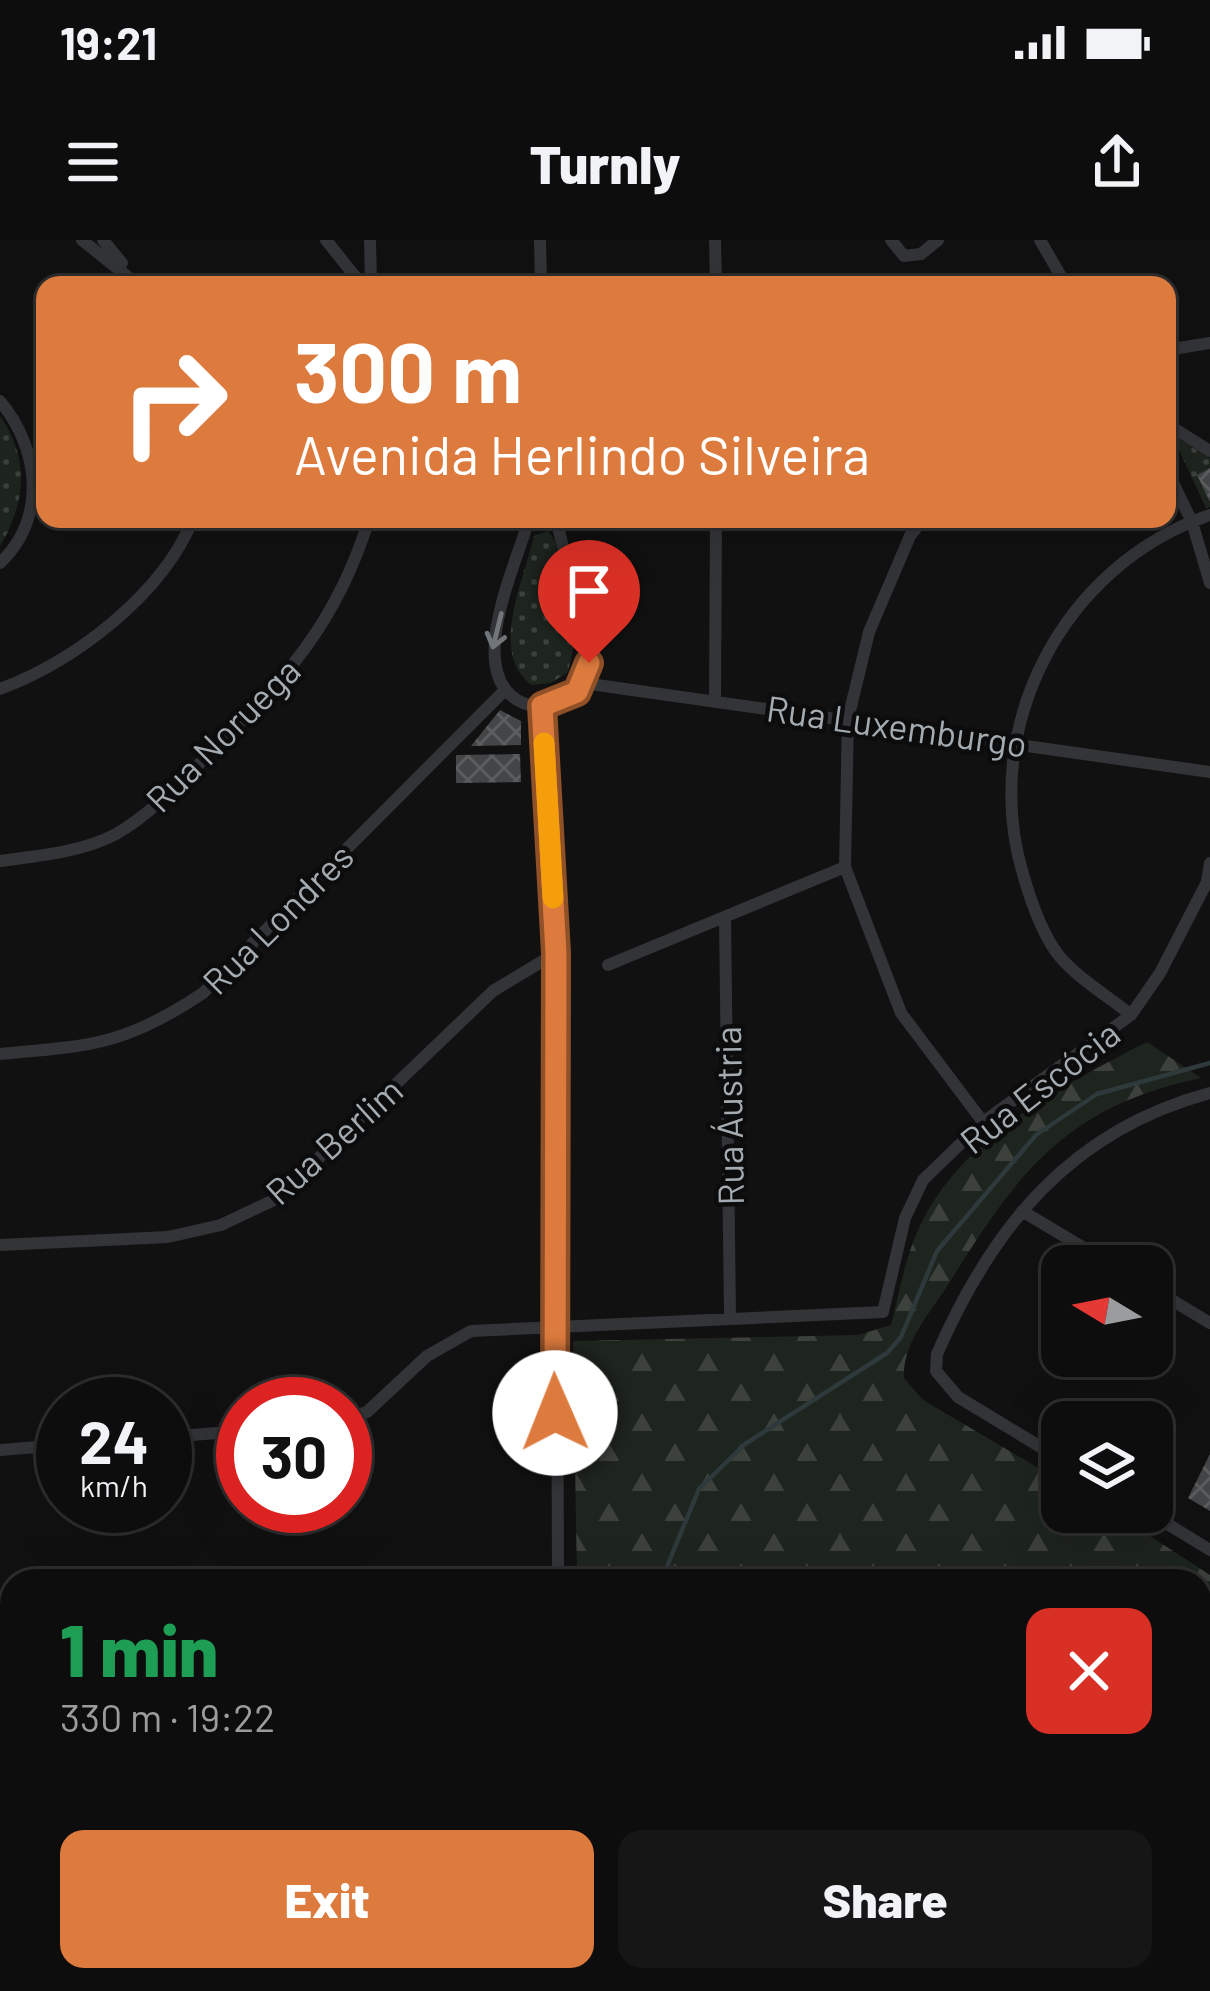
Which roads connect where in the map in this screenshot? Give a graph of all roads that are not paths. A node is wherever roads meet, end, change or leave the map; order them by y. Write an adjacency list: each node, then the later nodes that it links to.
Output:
1 (82, 240): 10 (street)
2 (104, 240): 11 (street)
3 (326, 240): 12 (street)
4 (370, 240): 13 (street)
5 (541, 240): 14 (street)
6 (715, 240): 15 (street)
7 (891, 240): 8 (street)
8 (938, 240)
9 (1040, 240): 16 (street)
10 (129, 276)
11 (132, 276)
12 (359, 276)
13 (368, 276)
14 (544, 276)
15 (716, 276)
16 (1061, 276)
17 (1210, 344): 18 (street)
18 (1176, 349)
19 (0, 401): 31 (street)
20 (1176, 430): 21 (street)
21 (1210, 451)
22 (1176, 489): 24 (street)
23 (1210, 515): 24 (street)
24 (1192, 522): 32 (street); 39 (street)
25 (187, 528): 34 (street)
26 (367, 528): 41 (street, Rua Noruega)
27 (527, 528): 35 (street, one-way to 35)
28 (558, 528): 33 (street)
29 (716, 528): 36 (street)
30 (916, 528): 38 (street)
31 (0, 562)
32 (1210, 583)
33 (583, 683): 36 (street, Rua Luxemburgo); 37 (street)
34 (0, 689)
35 (505, 690): 37 (street); 48 (street, Rua Londres)
36 (715, 698): 38 (street, Rua Luxemburgo)
37 (542, 706): 45 (street)
38 (848, 719): 39 (street, Rua Luxemburgo); 43 (street)
39 (1012, 742): 40 (street, Rua Luxemburgo); 47 (street)
40 (1210, 772)
41 (0, 861)
42 (1210, 863): 47 (street, Rua Escócia)
43 (845, 867): 44 (street); 50 (street)
44 (725, 916): 46 (street); 55 (street, Rua Áustria)
45 (556, 953): 52 (street, Rua Berlim); 57 (street)
46 (608, 965)
47 (1132, 1015): 50 (street, Rua Escócia)
48 (0, 1054)
49 (1210, 1093): 51 (street)
50 (983, 1122): 55 (street, Rua Escócia)
51 (1022, 1211): 53 (street); 60 (street)
52 (0, 1245)
53 (1079, 1245)
54 (1173, 1301): 56 (street)
55 (730, 1316): 57 (street)
56 (1210, 1323)
57 (554, 1329): 58 (street); 64 (street)
58 (372, 1407)
59 (36, 1447): 61 (street)
60 (1041, 1447)
61 (0, 1450)
62 (1173, 1527): 63 (street)
63 (1210, 1550)
64 (558, 1569)

